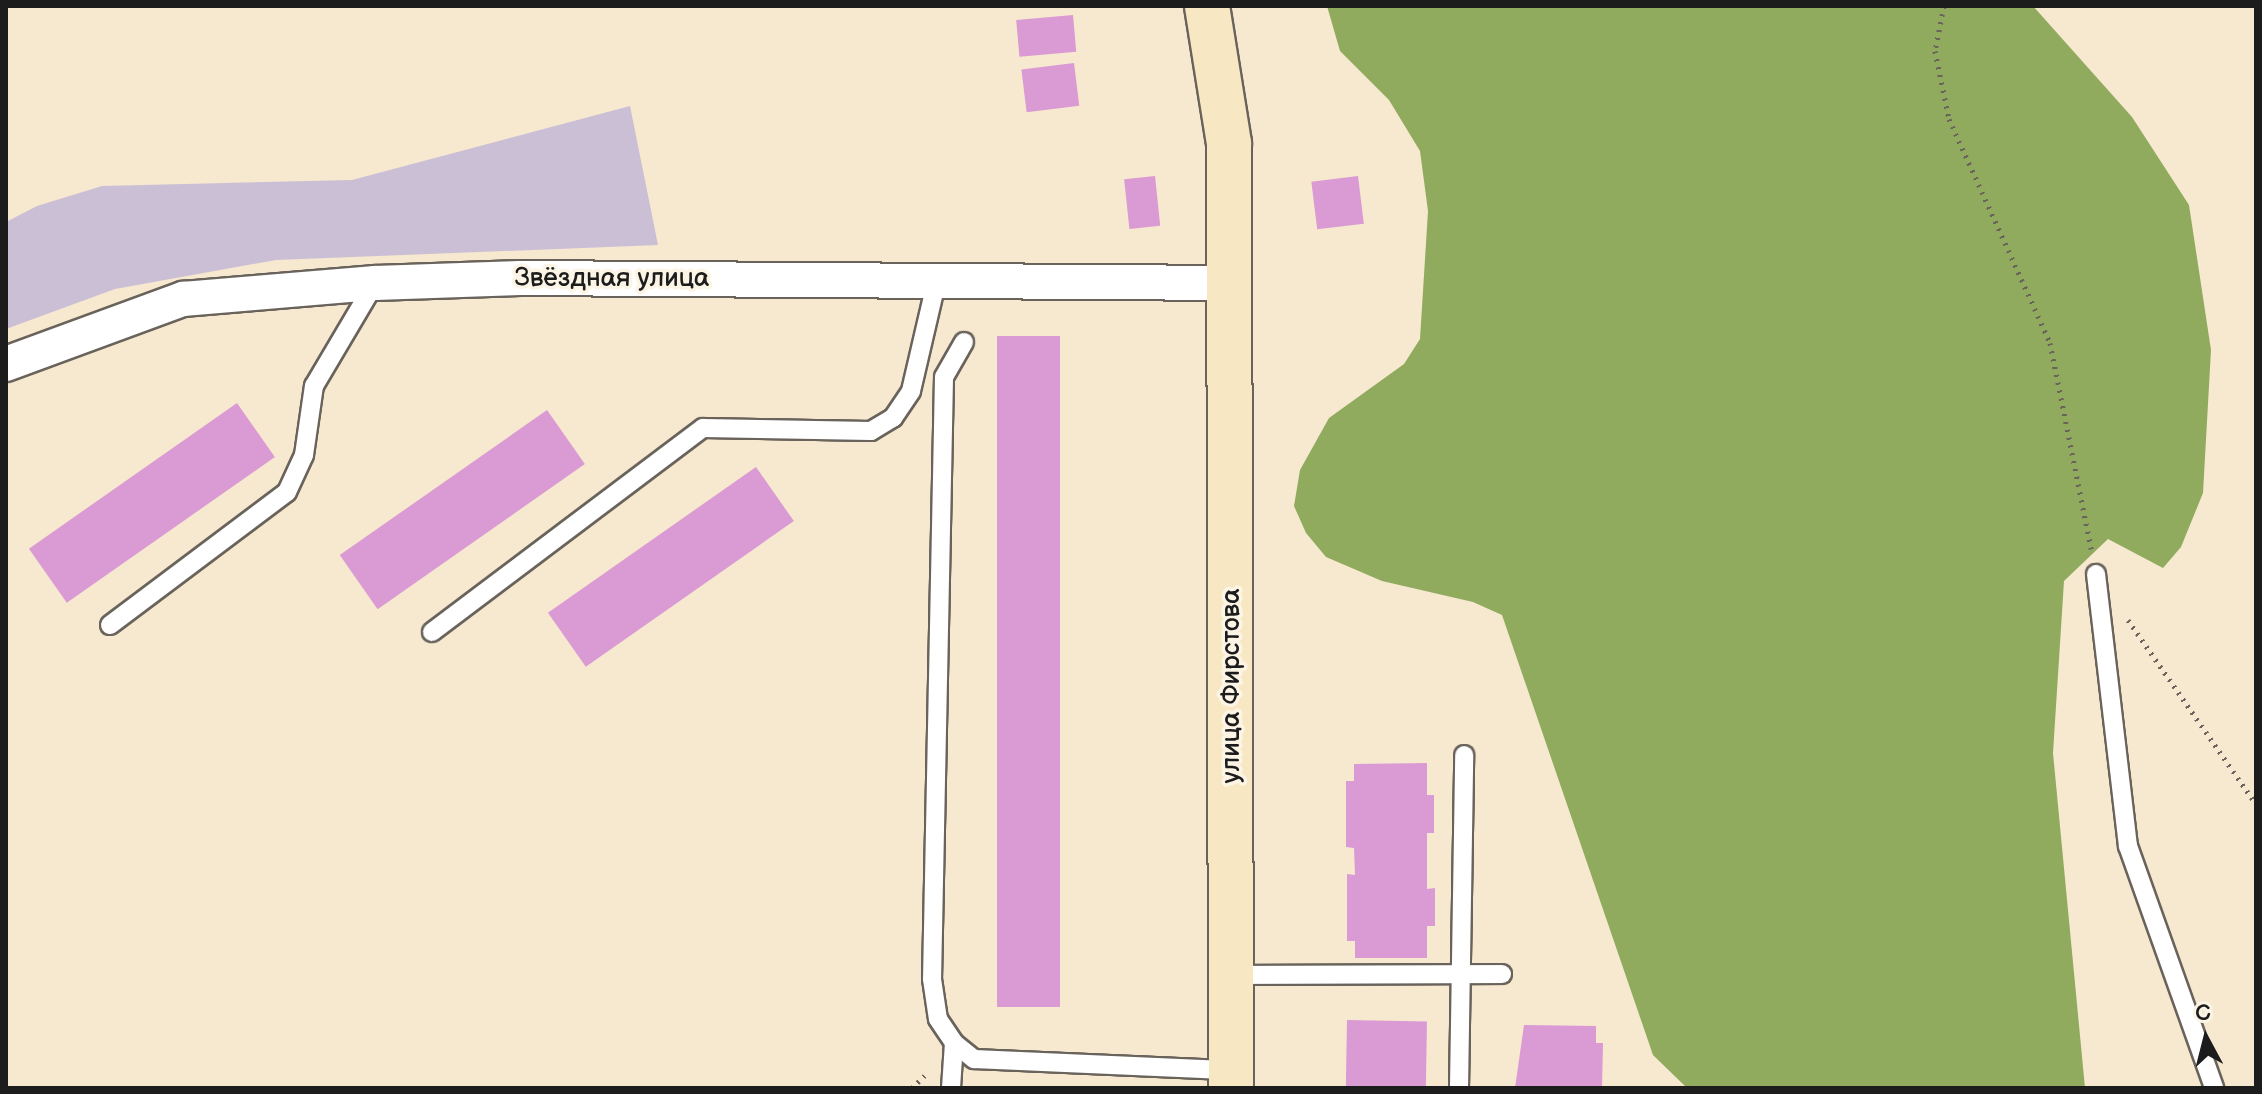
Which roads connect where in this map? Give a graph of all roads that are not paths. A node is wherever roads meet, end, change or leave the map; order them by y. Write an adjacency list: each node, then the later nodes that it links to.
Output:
1 (1207, 6): 4 (main road, улица Фирстова)
2 (937, 279): 3 (street, Звёздная улица); 4 (street, Звёздная улица); 9 (lane)
3 (375, 283): 6 (street, Звёздная улица); 8 (lane)
4 (1231, 283): 13 (main road, улица Фирстова)
5 (964, 342): 14 (lane)
6 (6, 364)
7 (2096, 574): 18 (lane)
8 (110, 625)
9 (432, 632)
10 (1464, 755): 11 (lane)
11 (1461, 974): 12 (lane); 13 (lane); 17 (lane)
12 (1502, 974)
13 (1232, 975): 15 (main road, улица Фирстова)
14 (954, 1043): 15 (lane); 16 (lane)
15 (1231, 1079)
16 (951, 1088)
17 (1459, 1088)
18 (2214, 1088)

